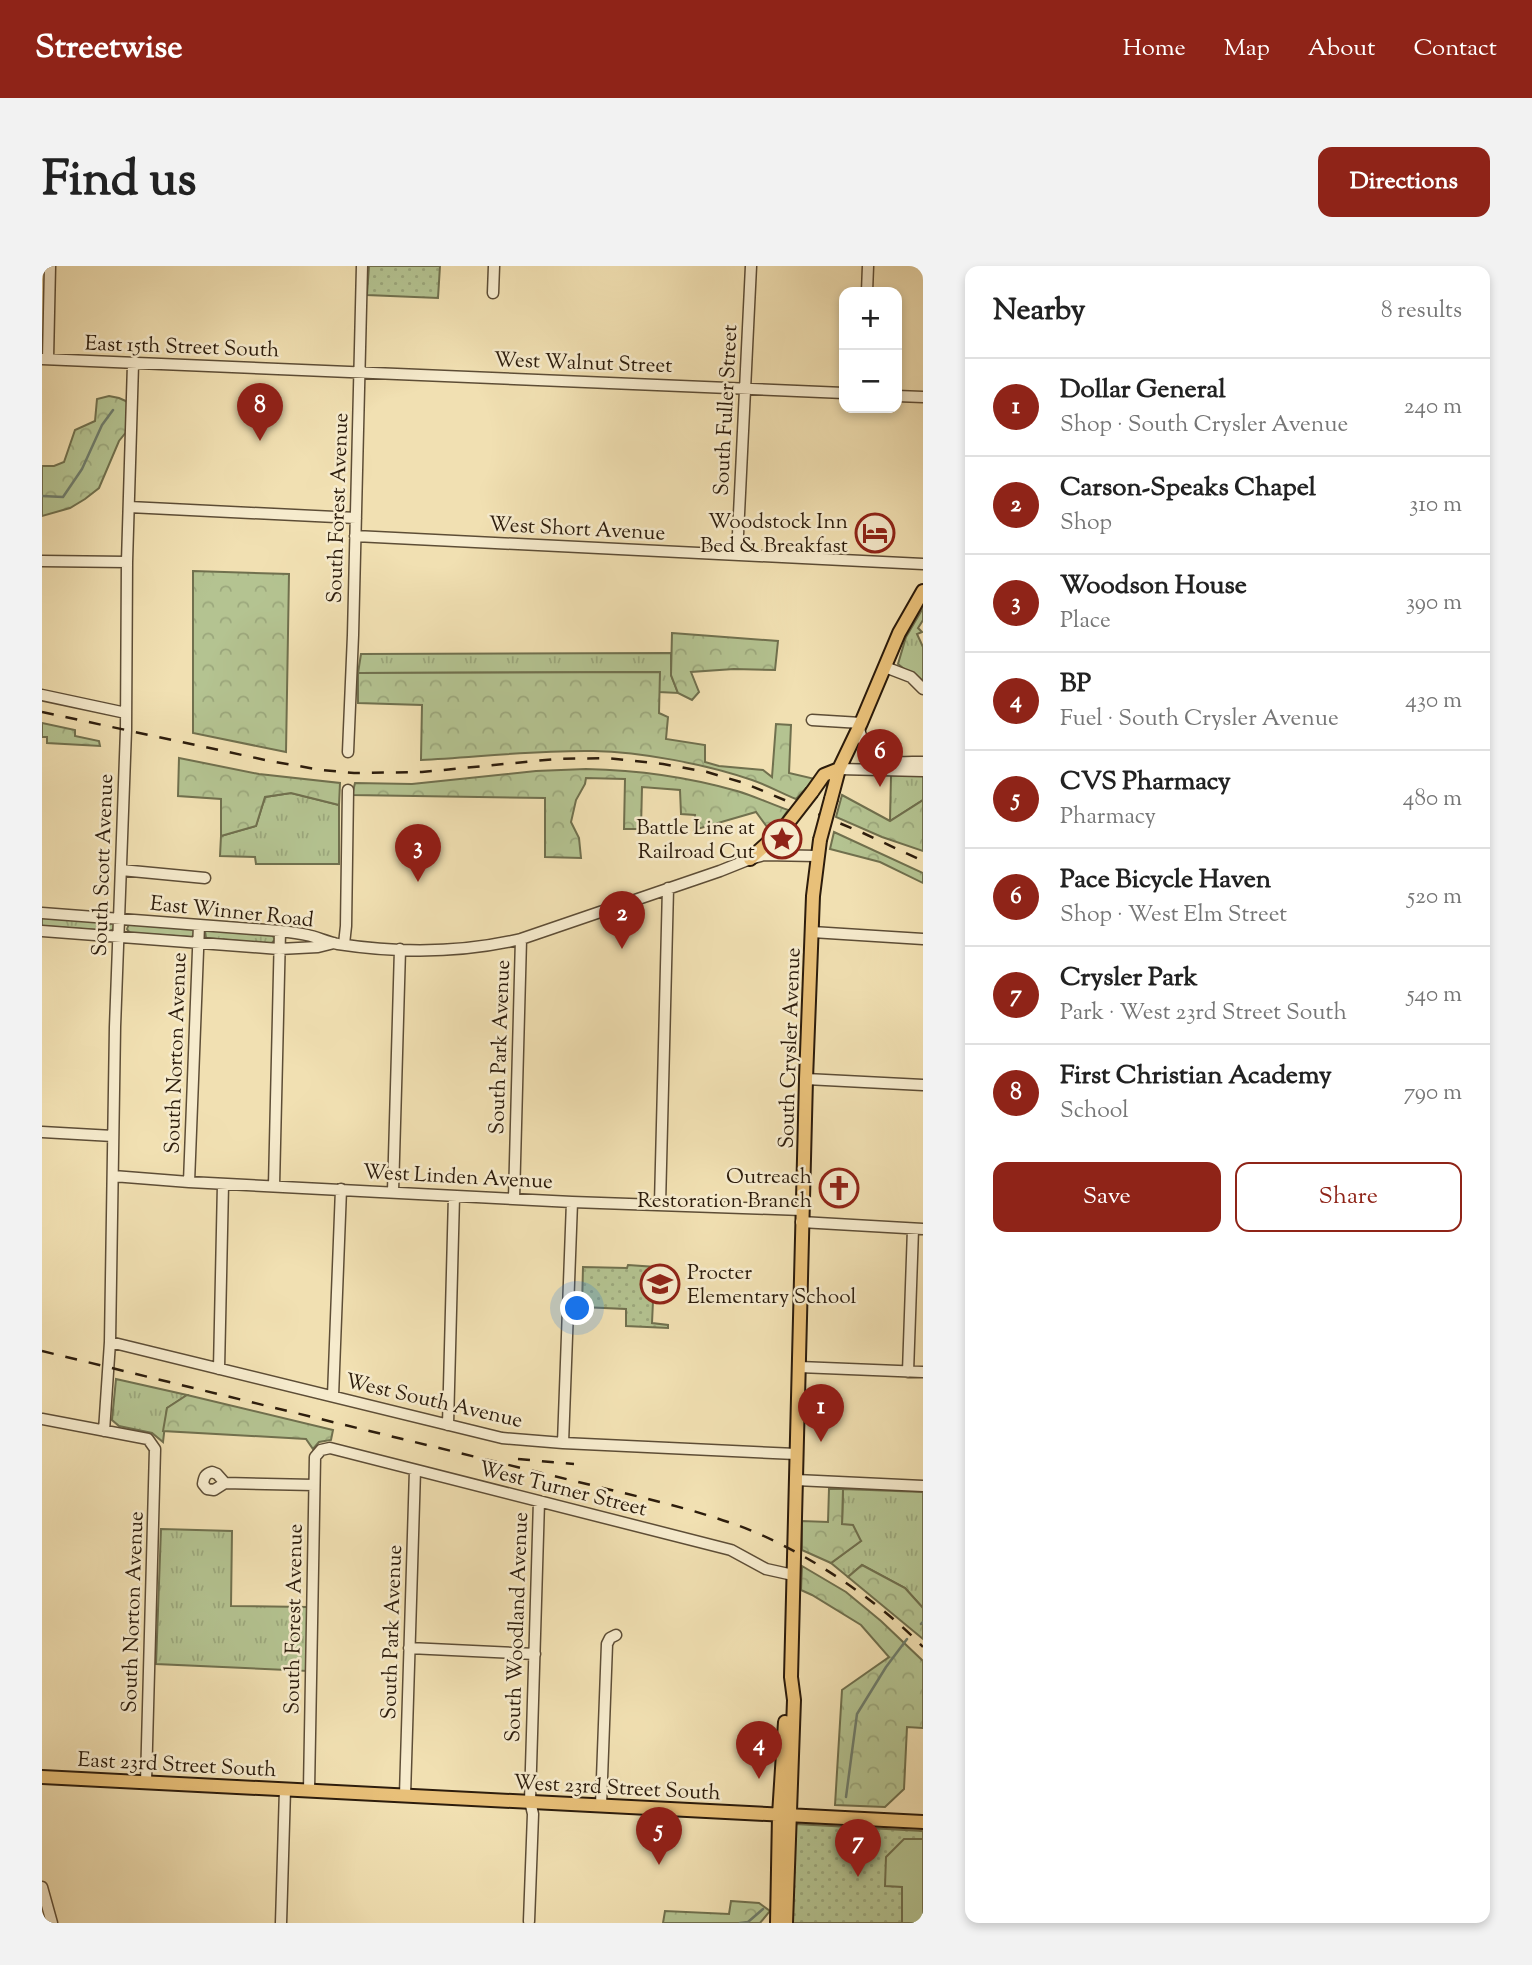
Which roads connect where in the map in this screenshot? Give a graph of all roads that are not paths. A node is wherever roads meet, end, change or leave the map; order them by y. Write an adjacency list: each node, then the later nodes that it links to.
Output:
1 (50, 266): 8 (street)
2 (362, 266): 11 (street, South Forest Avenue)
3 (494, 266): 7 (street)
4 (751, 266): 12 (street, South Fuller Street)
5 (868, 266): 6 (street)
6 (867, 287)
7 (494, 293)
8 (45, 359): 9 (street, East 15th Street South)
9 (133, 363): 10 (street, East 15th Street South); 16 (street, South Scott Avenue)
10 (320, 371): 11 (street, West Walnut Street)
11 (360, 372): 12 (street, West Walnut Street); 17 (street, South Forest Avenue)
12 (746, 388): 13 (street, West Walnut Street); 19 (street, South Fuller Street)
13 (839, 393)
14 (902, 396): 15 (street)
15 (923, 397)
16 (129, 507): 17 (street); 21 (street, South Scott Avenue)
17 (356, 518): 18 (street, South Forest Avenue)
18 (355, 536): 19 (street, West Short Avenue); 30 (street, South Forest Avenue)
19 (737, 555): 22 (street, West Short Avenue)
20 (42, 561): 21 (street)
21 (127, 562): 27 (street, South Scott Avenue)
22 (923, 564)
23 (923, 591): 24 (main road, South Crysler Avenue)
24 (885, 667): 25 (street); 29 (main road, South Crysler Avenue)
25 (923, 688)
26 (42, 695): 27 (street)
27 (126, 713): 38 (street, South Scott Avenue)
28 (812, 720): 29 (street)
29 (860, 726): 31 (street); 33 (main road, South Crysler Avenue)
30 (348, 752)
31 (882, 761): 32 (street); 33 (street)
32 (923, 762)
33 (839, 769): 34 (street); 36 (main road, South Crysler Avenue, bridge); 37 (main road, bridge)
34 (923, 771)
35 (348, 790): 51 (street)
36 (817, 856): 37 (street); 46 (main road, South Crysler Avenue)
37 (750, 859): 40 (street)
38 (121, 870): 39 (street); 42 (street, South Scott Avenue)
39 (205, 878)
40 (668, 888): 48 (street); 67 (street)
41 (42, 913): 42 (street, East Winner Road)
42 (119, 919): 43 (street, East Winner Road); 47 (street, South Scott Avenue)
43 (200, 925): 45 (street, East Winner Road); 50 (street, South Norton Avenue)
44 (42, 931): 47 (street, East Winner Road)
45 (280, 931): 51 (street, East Winner Road); 52 (street)
46 (812, 932): 49 (street); 54 (main road, South Crysler Avenue)
47 (118, 937): 50 (street, East Winner Road); 57 (street, South Scott Avenue)
48 (521, 939): 53 (street); 65 (street, South Park Avenue)
49 (923, 939)
50 (199, 943): 52 (street, East Winner Road); 59 (street, South Norton Avenue)
51 (339, 944): 52 (street, East Winner Road); 53 (street)
52 (279, 948): 61 (street)
53 (400, 949): 63 (street)
54 (806, 1079): 55 (street); 68 (main road, South Crysler Avenue)
55 (923, 1086)
56 (42, 1132): 57 (street)
57 (113, 1136): 58 (street, South Scott Avenue)
58 (113, 1176): 59 (street, West Linden Avenue); 70 (street, South Scott Avenue)
59 (189, 1182): 60 (street, West Linden Avenue)
60 (223, 1184): 61 (street, West Linden Avenue); 72 (street)
61 (274, 1186): 62 (street, West Linden Avenue)
62 (341, 1189): 63 (street, West Linden Avenue); 75 (street)
63 (393, 1192): 64 (street, West Linden Avenue)
64 (454, 1195): 65 (street, West Linden Avenue); 77 (street)
65 (514, 1199): 66 (street, West Linden Avenue)
66 (572, 1202): 67 (street, West Linden Avenue); 79 (street)
67 (660, 1204): 68 (street, West Linden Avenue)
68 (802, 1216): 69 (street, West Linden Avenue); 71 (main road, South Crysler Avenue)
69 (918, 1229): 73 (street)
70 (110, 1342): 72 (street, West South Avenue); 78 (street, South Scott Avenue)
71 (799, 1367): 73 (street); 81 (main road, South Crysler Avenue)
72 (219, 1369): 75 (street, West South Avenue)
73 (908, 1371): 74 (street)
74 (923, 1372)
75 (333, 1396): 77 (street, West South Avenue)
76 (42, 1419): 78 (street)
77 (448, 1425): 79 (street, West South Avenue)
78 (104, 1431): 93 (street, South Norton Avenue)
79 (563, 1443): 81 (street, West South Avenue)
80 (321, 1450): 82 (street, West Turner Street); 85 (street, South Forest Avenue)
81 (796, 1454): 83 (main road, South Crysler Avenue)
82 (415, 1470): 87 (street, West Turner Street); 90 (street, South Park Avenue)
83 (796, 1480): 86 (street); 88 (main road, South Crysler Avenue)
84 (225, 1483): 85 (street)
85 (314, 1485): 95 (street, South Forest Avenue)
86 (923, 1486)
87 (539, 1501): 88 (street, West Turner Street); 91 (street, South Woodland Avenue)
88 (793, 1574): 99 (main road, South Crysler Avenue)
89 (616, 1635): 98 (street)
90 (409, 1648): 91 (street); 96 (street, South Park Avenue)
91 (535, 1654): 97 (street, South Woodland Avenue)
92 (42, 1777): 93 (main road, East 23rd Street South)
93 (146, 1782): 94 (main road, East 23rd Street South)
94 (285, 1789): 95 (main road, East 23rd Street South); 104 (street)
95 (309, 1790): 96 (main road, West 23rd Street South)
96 (405, 1795): 97 (main road, West 23rd Street South)
97 (530, 1801): 98 (main road, West 23rd Street South); 102 (street, South Woodland Avenue)
98 (601, 1805): 99 (main road, West 23rd Street South)
99 (784, 1815): 100 (main road, West 23rd Street South); 105 (main road, South Crysler Avenue); 106 (main road, South Crysler Avenue)
100 (923, 1822)
101 (42, 1886): 103 (street)
102 (529, 1921)
103 (52, 1923)
104 (281, 1923)
105 (777, 1923)
106 (786, 1923)

